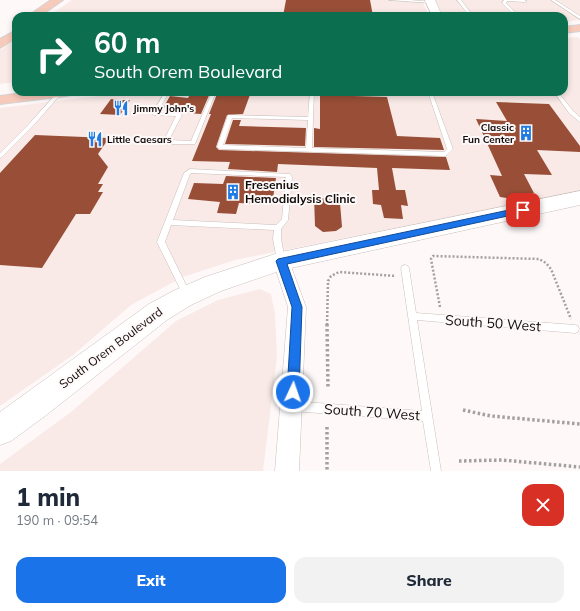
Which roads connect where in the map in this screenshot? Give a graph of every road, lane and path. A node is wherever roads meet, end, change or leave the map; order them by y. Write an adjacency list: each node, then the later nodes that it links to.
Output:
1 (58, 0): 7 (main road)
2 (391, 0): 5 (lane)
3 (459, 0): 9 (lane)
4 (553, 0): 11 (lane)
5 (430, 1): 8 (street)
6 (525, 1): 10 (lane)
7 (39, 12)
8 (436, 12)
9 (468, 12)
10 (513, 12)
11 (580, 18)
12 (12, 28): 15 (main road)
13 (580, 28): 14 (main road)
14 (568, 29)
15 (0, 34)
16 (12, 36): 17 (main road)
17 (0, 44)
18 (12, 88): 19 (main road)
19 (0, 89)
20 (32, 96): 27 (main road)
21 (59, 96): 31 (lane)
22 (165, 96): 23 (lane)
23 (212, 96)
24 (312, 96): 28 (lane)
25 (431, 96): 30 (lane)
26 (559, 96): 29 (lane)
27 (0, 100)
28 (310, 119): 30 (lane); 30 (lane)
29 (580, 120)
30 (309, 150)
31 (0, 156)
32 (580, 198): 35 (street, South Orem Boulevard)
33 (168, 222): 34 (lane); 34 (lane); 37 (lane)
34 (278, 228): 35 (lane)
35 (281, 261): 37 (street, South Orem Boulevard); 43 (street)
36 (405, 272): 40 (lane); 42 (path)
37 (187, 296): 48 (street, South Orem Boulevard)
38 (440, 308): 39 (path)
39 (567, 308)
40 (412, 316): 41 (lane, South 50 West); 45 (lane)
41 (575, 329)
42 (328, 388)
43 (292, 406): 45 (lane, South 70 West); 51 (street)
44 (463, 410): 46 (path)
45 (428, 416): 53 (lane)
46 (580, 424)
47 (327, 427): 52 (path)
48 (0, 430)
49 (459, 461): 50 (path)
50 (580, 467)
51 (287, 471)
52 (328, 471)
53 (436, 471)

